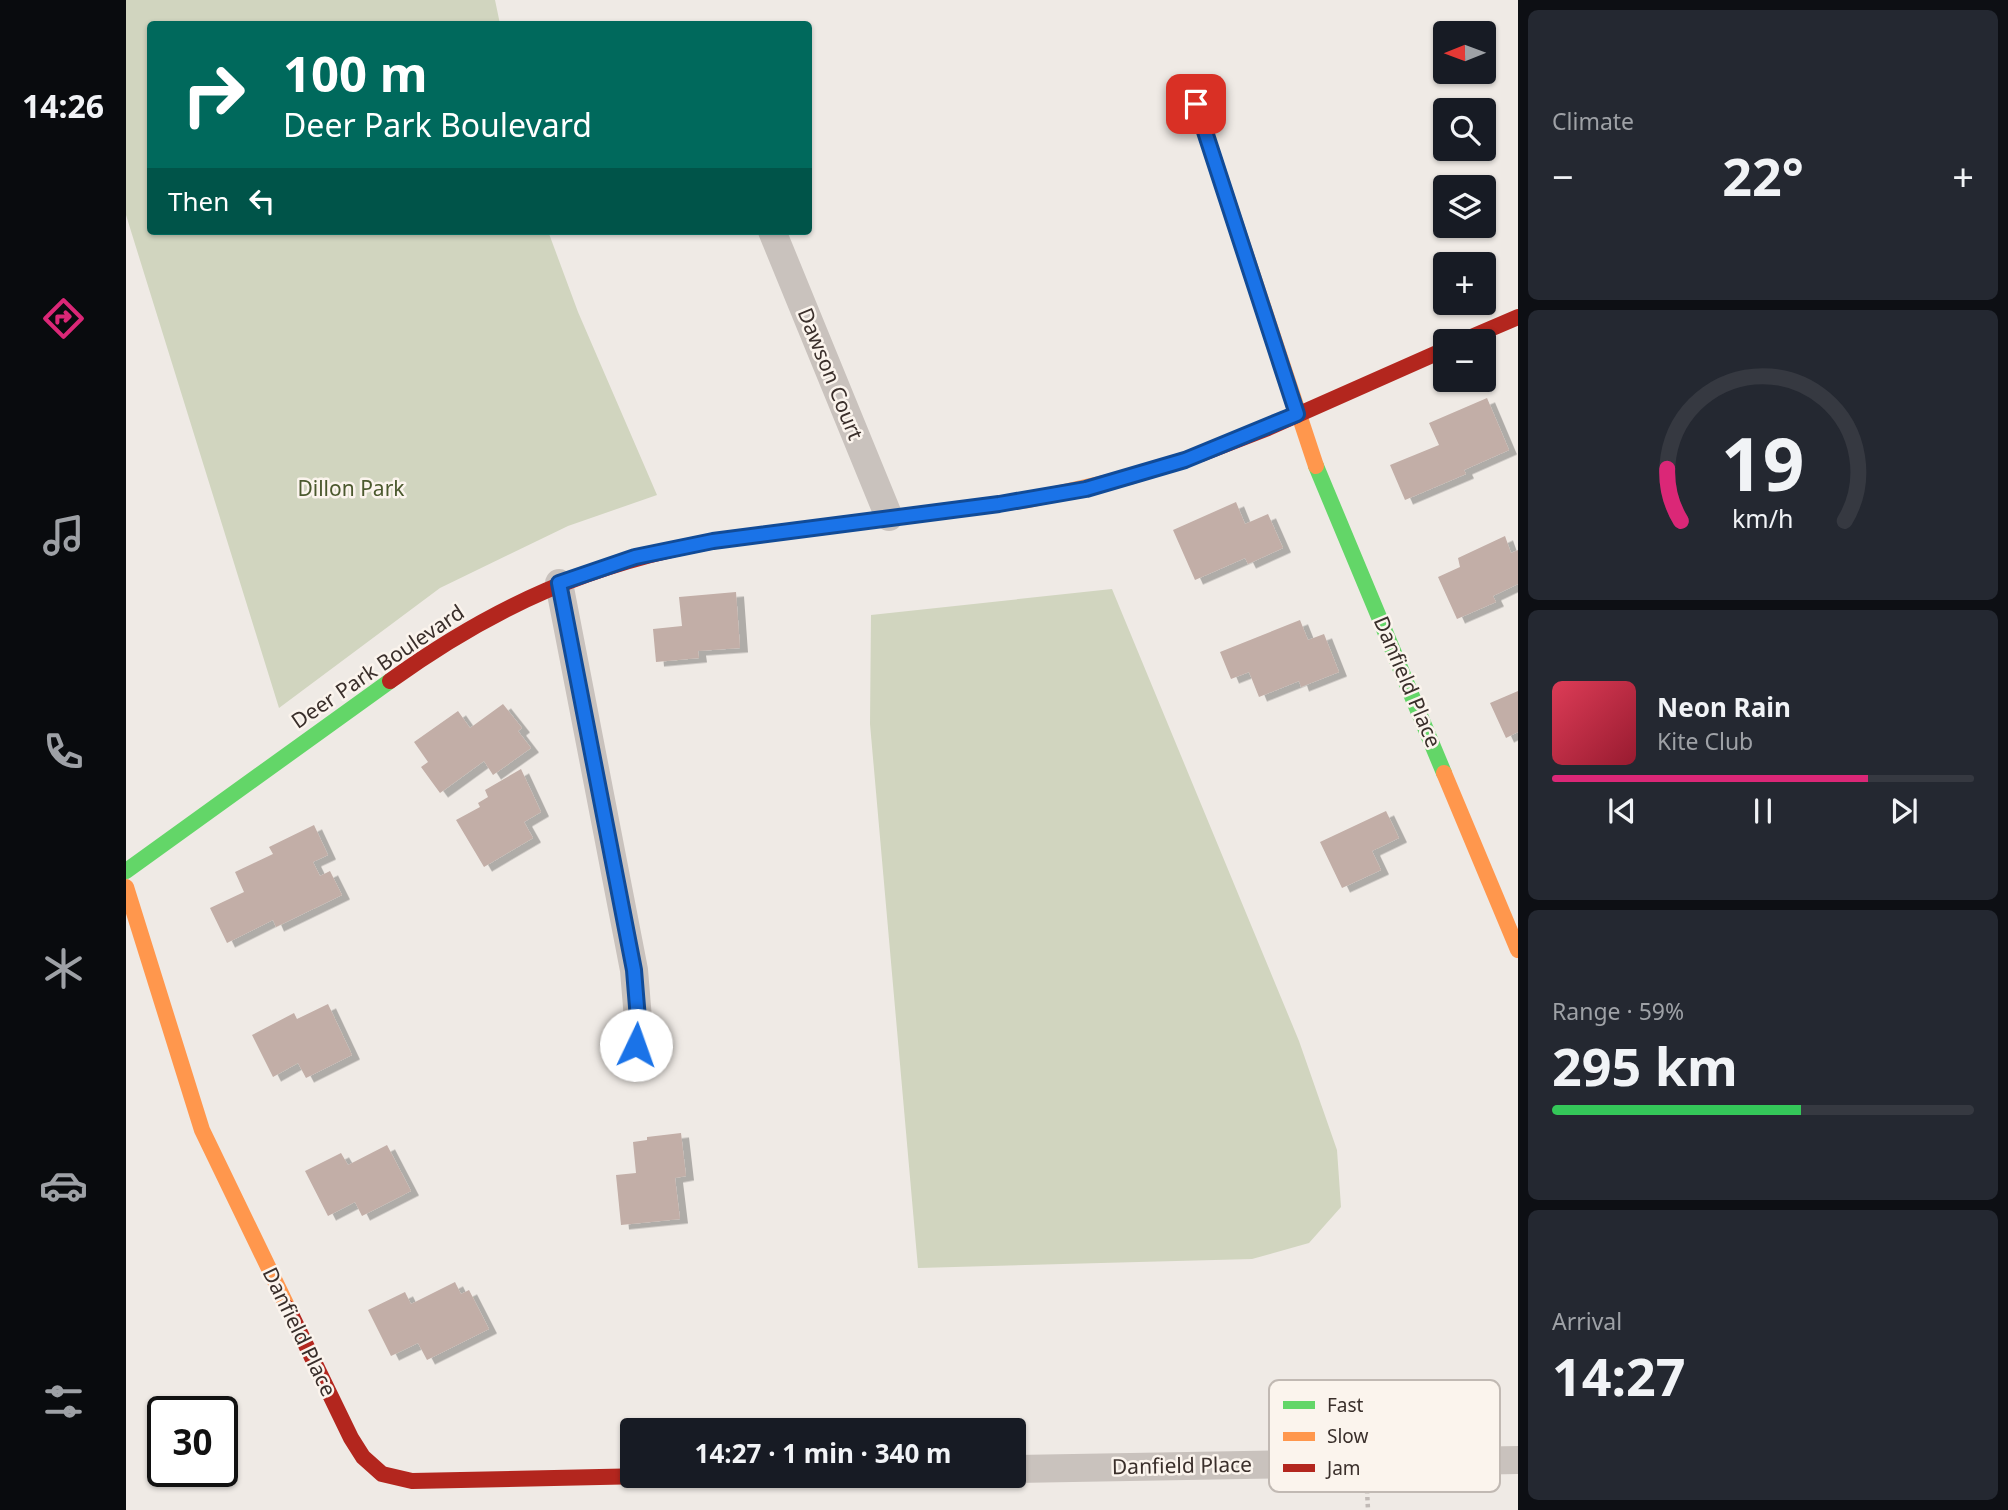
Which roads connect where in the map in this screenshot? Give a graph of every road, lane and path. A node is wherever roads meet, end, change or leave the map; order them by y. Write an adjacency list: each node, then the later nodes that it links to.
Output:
1 (1196, 104): 6 (street, Danfield Place)
2 (774, 235): 7 (street, Dawson Court)
3 (1518, 317): 4 (street)
4 (1490, 329)
5 (1433, 355): 6 (street, Deer Park Boulevard)
6 (1297, 414): 7 (street, Deer Park Boulevard); 11 (street, Danfield Place)
7 (889, 517): 8 (street, Deer Park Boulevard)
8 (559, 583): 9 (street, Deer Park Boulevard); 12 (street)
9 (126, 871)
10 (126, 887): 17 (street, Danfield Place)
11 (1518, 950)
12 (636, 1045)
13 (1500, 1460): 14 (street, Danfield Place)
14 (1518, 1460)
15 (1269, 1464): 16 (street, Danfield Place)
16 (1026, 1469)
17 (620, 1477)

